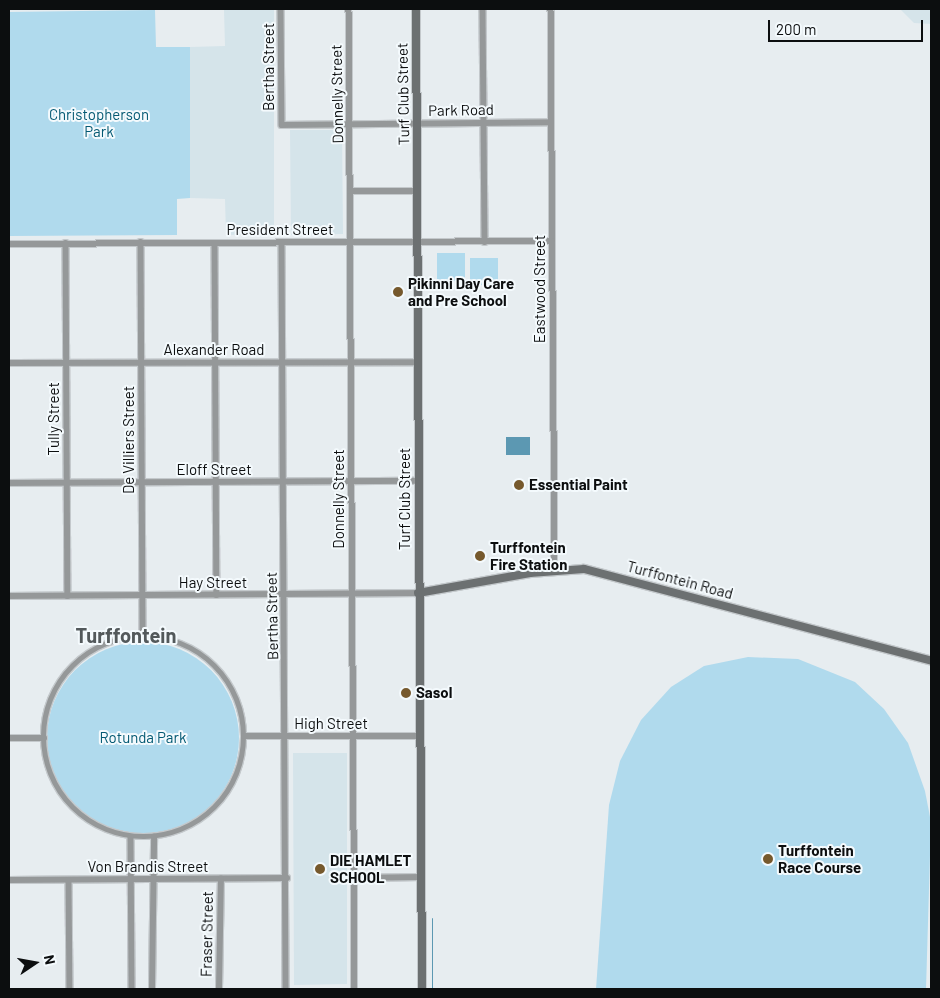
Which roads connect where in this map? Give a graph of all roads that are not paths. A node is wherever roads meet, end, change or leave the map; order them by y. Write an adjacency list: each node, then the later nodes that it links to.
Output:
1 (282, 9): 10 (street, Bertha Street)
2 (349, 9): 9 (street, Donnelly Street)
3 (416, 9): 8 (main road, Turf Club Street)
4 (483, 9): 6 (street)
5 (551, 9): 7 (street, Eastwood Street)
6 (484, 122): 7 (street, Park Road); 8 (street, Park Road); 18 (street)
7 (551, 122): 15 (street, Eastwood Street)
8 (418, 123): 9 (street, Park Road); 12 (main road, Turf Club Street)
9 (350, 124): 10 (street, Park Road); 11 (street, Donnelly Street)
10 (282, 125)
11 (350, 191): 12 (street); 13 (street, Donnelly Street)
12 (418, 192): 14 (main road, Turf Club Street)
13 (350, 241): 14 (street, President Street); 17 (street, President Street); 25 (street, Donnelly Street)
14 (419, 241): 18 (street, President Street); 26 (main road, Turf Club Street)
15 (552, 241): 18 (street, President Street); 36 (street, Eastwood Street)
16 (141, 242): 19 (street, President Street); 20 (street, President Street); 22 (street, De Villiers Street)
17 (282, 242): 20 (street, President Street); 24 (street, Bertha Street)
18 (485, 242)
19 (66, 243): 21 (street, President Street); 28 (street, Tully Street)
20 (215, 243): 23 (street)
21 (9, 244)
22 (141, 362): 23 (street, Alexander Road); 28 (street, Alexander Road); 35 (street, De Villiers Street)
23 (216, 362): 24 (street, Alexander Road); 31 (street)
24 (283, 362): 25 (street, Alexander Road); 32 (street, Bertha Street)
25 (350, 362): 26 (street, Alexander Road); 33 (street, Donnelly Street)
26 (419, 362): 29 (main road, Turf Club Street)
27 (9, 363): 28 (street, Alexander Road)
28 (67, 363): 30 (street, Tully Street)
29 (419, 481): 33 (street, Eloff Street); 37 (main road, Turf Club Street)
30 (67, 482): 34 (street, Eloff Street); 35 (street, Eloff Street); 41 (street, Tully Street)
31 (217, 482): 32 (street, Eloff Street); 35 (street, Eloff Street); 43 (street)
32 (284, 482): 33 (street, Eloff Street); 39 (street, Bertha Street)
33 (351, 482): 38 (street, Donnelly Street)
34 (9, 483)
35 (142, 483): 42 (street, De Villiers Street)
36 (555, 570): 37 (main road, Turffontein Road); 45 (main road, Turffontein Road)
37 (418, 593): 38 (street, Hay Street); 48 (main road, Turf Club Street)
38 (352, 594): 39 (street, Hay Street); 47 (street, Donnelly Street)
39 (284, 595): 43 (street, Hay Street); 49 (street, Bertha Street)
40 (9, 596): 41 (street, Hay Street)
41 (68, 596): 42 (street, Hay Street)
42 (142, 596): 43 (street, Hay Street); 44 (street, De Villiers Street)
43 (218, 596)
44 (143, 637): 46 (street); 51 (street)
45 (931, 661)
46 (244, 736): 49 (street, High Street); 53 (street)
47 (353, 736): 48 (street, High Street); 49 (street, High Street); 57 (street, Donnelly Street)
48 (419, 736): 54 (main road, Turf Club Street)
49 (286, 737): 56 (street, Bertha Street)
50 (9, 738): 51 (street)
51 (44, 738): 52 (street)
52 (132, 837): 53 (street); 58 (street)
53 (154, 837): 55 (street)
54 (421, 877): 57 (street); 68 (main road, Turf Club Street)
55 (153, 878): 58 (street, Von Brandis Street); 59 (street, Von Brandis Street); 64 (street)
56 (287, 878): 59 (street, Von Brandis Street); 66 (street, Bertha Street)
57 (354, 878): 67 (street, Donnelly Street)
58 (131, 879): 61 (street, Von Brandis Street); 63 (street)
59 (221, 879): 65 (street, Fraser Street)
60 (9, 880): 61 (street, Von Brandis Street)
61 (69, 880): 62 (street)
62 (70, 989)
63 (132, 989)
64 (152, 989)
65 (219, 989)
66 (286, 989)
67 (355, 989)
68 (422, 989)

